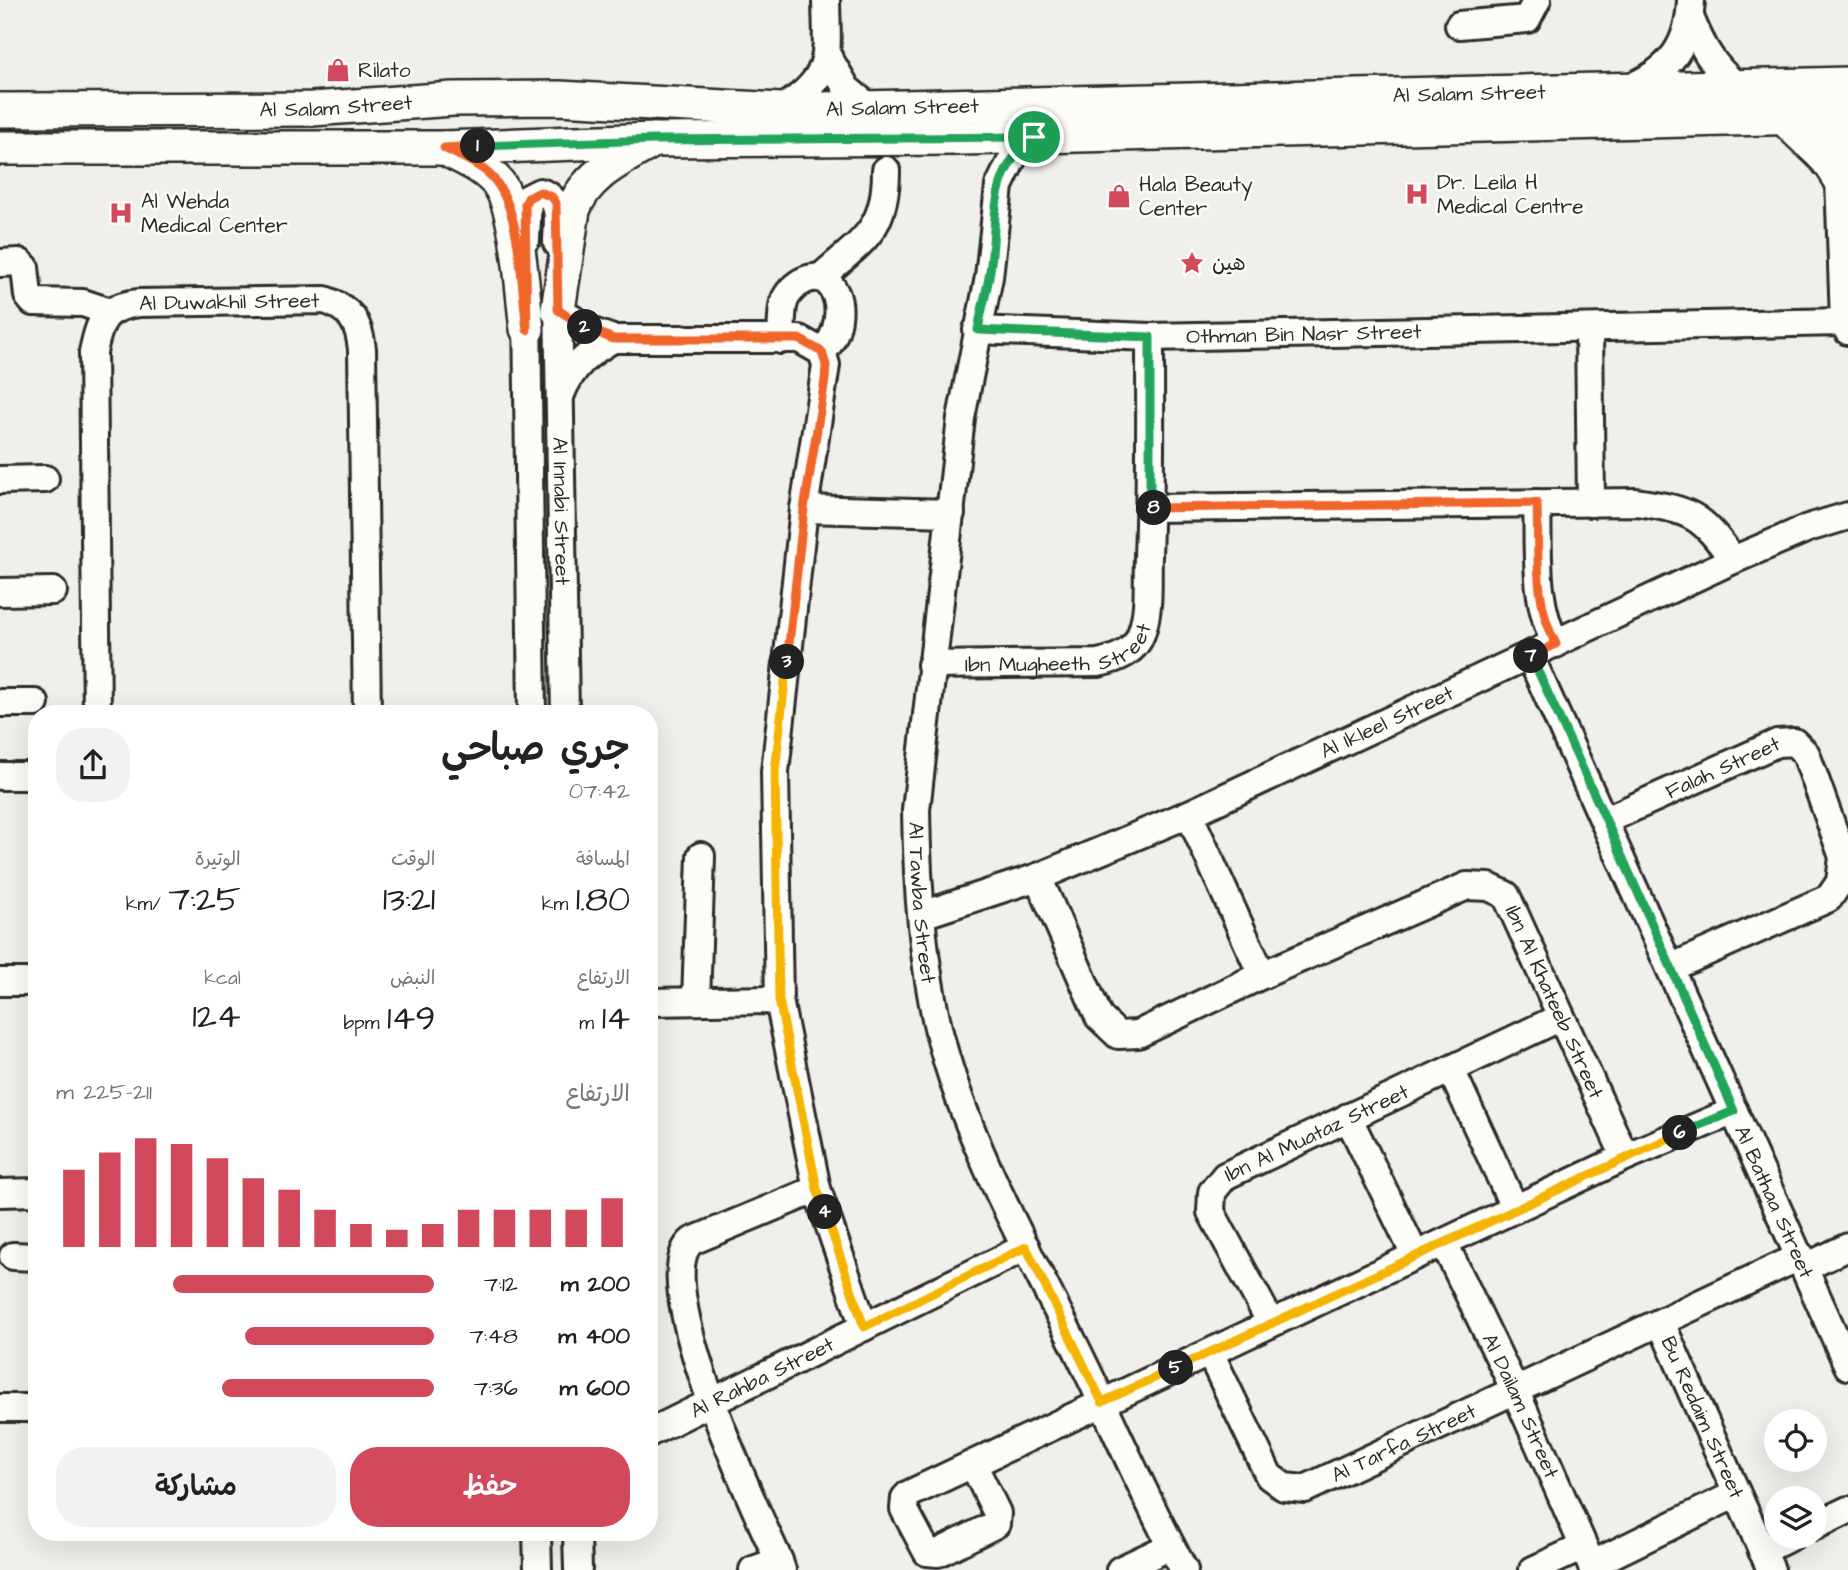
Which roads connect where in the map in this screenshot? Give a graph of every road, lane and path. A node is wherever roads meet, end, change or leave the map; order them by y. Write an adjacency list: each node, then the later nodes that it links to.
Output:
1 (826, 0): 5 (street)
2 (1537, 0): 4 (street)
3 (1690, 9): 6 (street); 7 (street)
4 (1459, 25)
5 (827, 55): 9 (street); 11 (street)
6 (1738, 87): 7 (main road, Al Salam Street); 8 (main road, Al Salam Street)
7 (1626, 90): 9 (main road, Al Salam Street)
8 (1843, 99): 13 (main road, Al Salam Street); 21 (street)
9 (870, 108): 11 (main road, Al Salam Street)
10 (0, 110): 12 (main road, Al Salam Street)
11 (781, 110): 12 (main road, Al Salam Street)
12 (35, 111): 14 (main road)
13 (1785, 118): 15 (main road, Al Salam Street); 21 (main road)
14 (0, 119)
15 (1034, 137): 16 (main road, Al Salam Street); 22 (street, Al Tawba Street)
16 (961, 138): 17 (main road, Al Salam Street); 22 (street, Al Tawba Street)
17 (655, 140): 19 (main road, Al Salam Street); 25 (main road)
18 (0, 148): 19 (main road, Al Salam Street)
19 (444, 148): 29 (main road)
20 (886, 170): 24 (street)
21 (1839, 177): 27 (street)
22 (999, 186): 30 (street, Al Tawba Street)
23 (0, 263): 26 (street)
24 (820, 278): 33 (street); 34 (street)
25 (558, 310): 29 (street, Al Innabi Street); 32 (street); 35 (street, Al Innabi Street)
26 (110, 312): 52 (street, Al Duwakhil Street); 53 (street, Al Duwakhil Street)
27 (1846, 326): 28 (street, Othman Bin Nasr Street)
28 (1589, 328): 31 (street, Othman Bin Nasr Street); 39 (street)
29 (527, 330): 54 (street, Al Innabi Street)
30 (978, 330): 31 (street, Othman Bin Nasr Street); 42 (street, Al Tawba Street)
31 (1150, 337): 40 (street, Ibn Mugheeth Street)
32 (613, 339): 33 (street); 35 (street)
33 (781, 340): 34 (street)
34 (822, 352): 41 (street)
35 (560, 396): 55 (street, Al Innabi Street)
36 (45, 479): 37 (street)
37 (0, 480)
38 (1537, 503): 39 (street); 40 (street); 47 (street)
39 (1591, 503): 44 (street)
40 (1150, 508): 49 (street, Ibn Mugheeth Street)
41 (804, 509): 42 (street); 67 (street)
42 (951, 513): 49 (street, Al Tawba Street)
43 (1848, 516): 44 (street, Al Ikleel Street)
44 (1733, 560): 47 (street, Al Ikleel Street)
45 (53, 591): 46 (street)
46 (0, 592)
47 (1556, 644): 48 (street, Al Ikleel Street)
48 (1530, 656): 58 (street, Al Ikleel Street); 59 (street, Al Bathaa Street)
49 (931, 664): 62 (street, Al Tawba Street)
50 (35, 702): 51 (street)
51 (0, 703)
52 (97, 705)
53 (367, 705)
54 (533, 705)
55 (565, 705)
56 (0, 776): 57 (street)
57 (28, 776)
58 (1189, 814): 61 (street, Al Ikleel Street); 64 (street)
59 (1606, 820): 63 (street, Al Bathaa Street); 63 (street, Falah Street)
60 (701, 856): 69 (street)
61 (1038, 877): 62 (street, Al Ikleel Street); 64 (street, Ibn Al Khateeb Street)
62 (922, 915): 80 (street, Al Tawba Street)
63 (1670, 968): 72 (street, Al Bathaa Street)
64 (1262, 975): 70 (street, Ibn Al Khateeb Street)
65 (0, 982): 66 (street)
66 (28, 982)
67 (779, 1000): 69 (street); 75 (street)
68 (658, 1002): 69 (street)
69 (696, 1002)
70 (1559, 1018): 71 (street, Ibn Al Muataz Street); 74 (street, Ibn Al Khateeb Street)
71 (1451, 1070): 73 (street, Ibn Al Muataz Street); 78 (street)
72 (1734, 1111): 74 (street); 83 (street, Al Bathaa Street)
73 (1348, 1117): 82 (street); 85 (street, Ibn Al Muataz Street)
74 (1625, 1157): 78 (street)
75 (817, 1189): 86 (street); 91 (street)
76 (28, 1192): 77 (street)
77 (0, 1193)
78 (1515, 1209): 79 (street)
79 (1444, 1243): 82 (street); 89 (street, Al Dailam Street)
80 (1026, 1247): 86 (street, Al Rahba Street); 90 (street, Al Tawba Street)
81 (1848, 1247): 83 (street, Al Tarfa Street)
82 (1415, 1255): 85 (street)
83 (1803, 1261): 84 (street, Al Tarfa Street); 88 (street, Al Bathaa Street)
84 (1661, 1323): 89 (street, Al Tarfa Street); 96 (street, Bu Redaim Street)
85 (1271, 1324): 87 (street)
86 (864, 1327): 91 (street, Al Rahba Street)
87 (1210, 1353): 89 (street, Al Tarfa Street); 90 (street)
88 (1848, 1366)
89 (1514, 1390): 103 (street, Al Dailam Street)
90 (1102, 1402): 95 (street); 101 (street, Al Tawba Street)
91 (709, 1403): 94 (street, Al Rahba Street); 104 (street)
92 (0, 1408): 93 (street)
93 (28, 1408)
94 (658, 1428)
95 (973, 1464)
96 (1736, 1494): 102 (street, Bu Redaim Street); 103 (street)
97 (1848, 1510): 98 (street)
98 (1827, 1520)
99 (537, 1541): 105 (street)
100 (577, 1541): 106 (street)
101 (1171, 1546): 108 (street); 109 (street, Al Tawba Street)
102 (1767, 1560)
103 (1590, 1561): 110 (street)
104 (781, 1565): 107 (street)
105 (538, 1570)
106 (578, 1570)
107 (753, 1570)
108 (1120, 1570)
109 (1184, 1570)
110 (1533, 1570)

